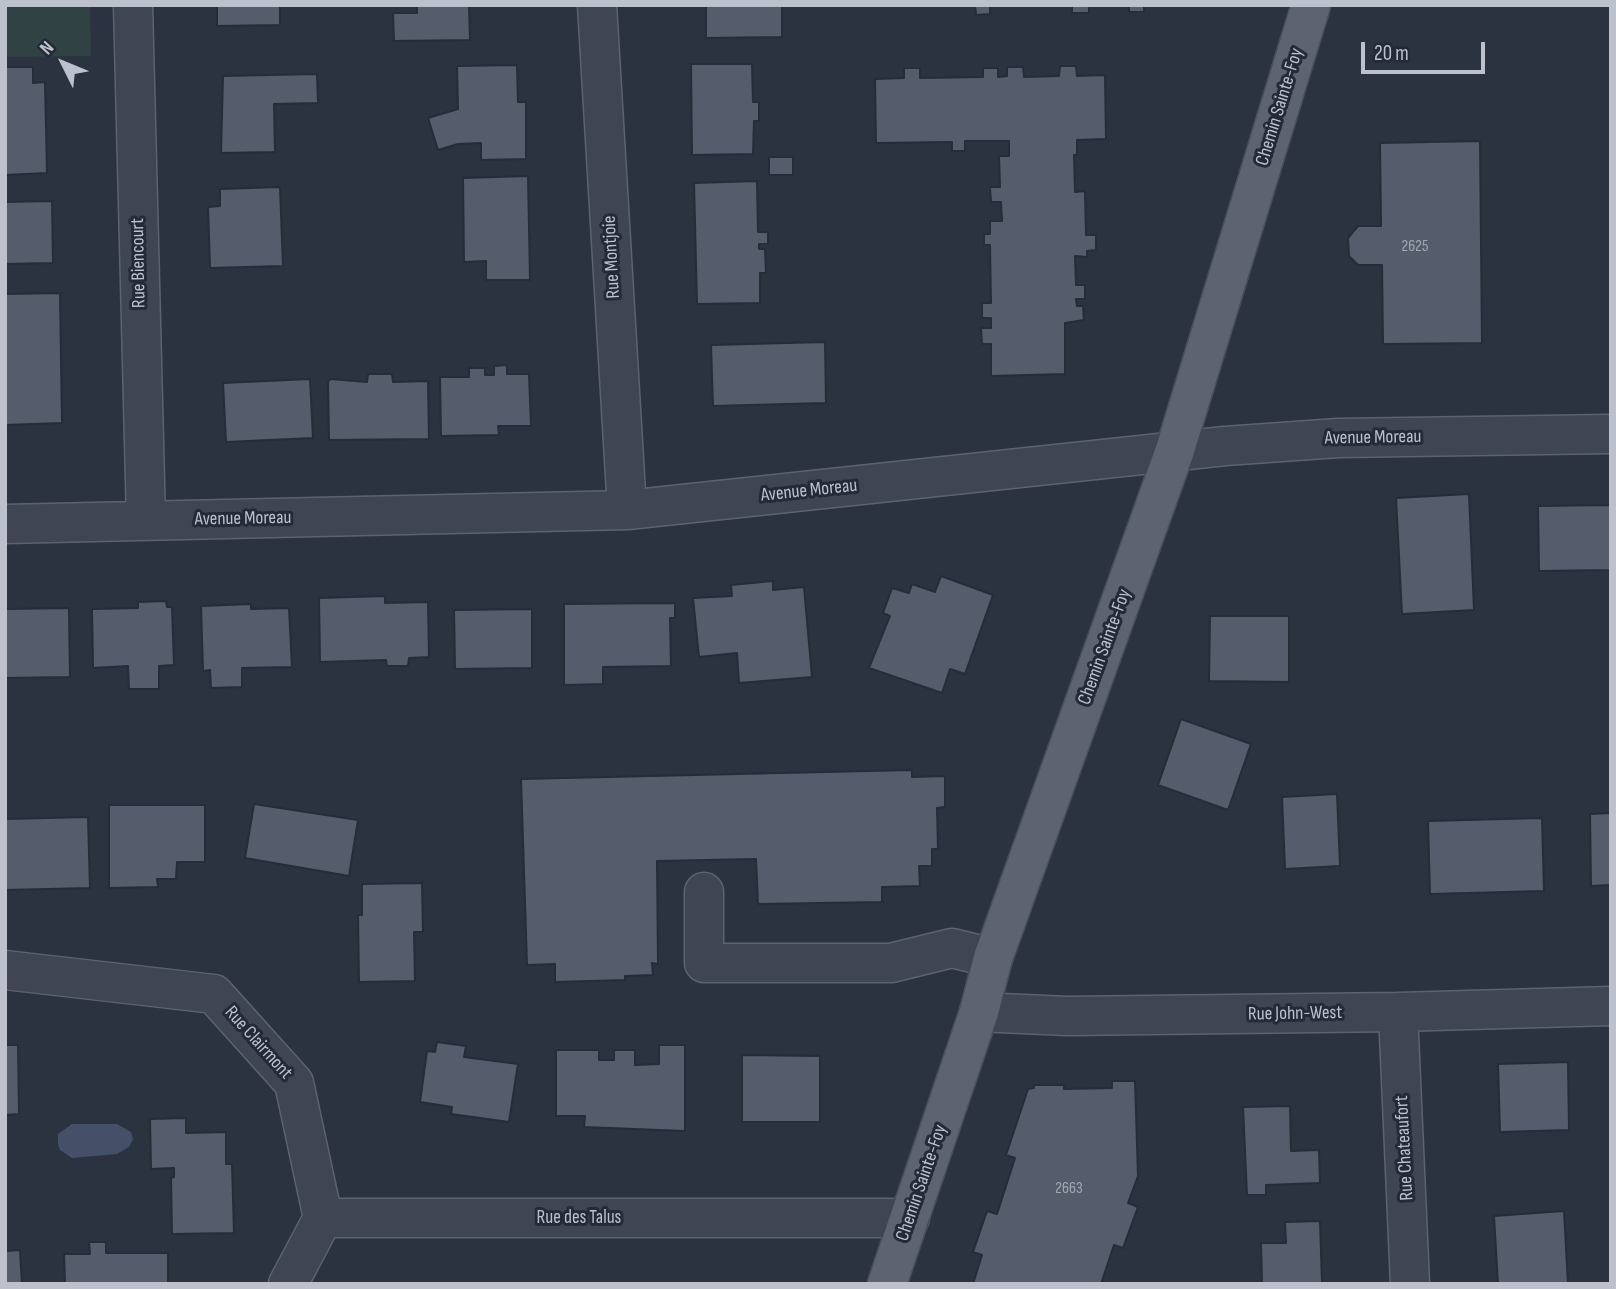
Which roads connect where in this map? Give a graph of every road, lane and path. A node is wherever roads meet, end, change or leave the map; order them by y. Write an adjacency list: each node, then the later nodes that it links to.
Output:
1 (133, 5): 7 (street, Rue Biencourt)
2 (597, 5): 6 (street, Rue Montjoie)
3 (1311, 5): 5 (main road, Chemin Sainte-Foy)
4 (1611, 434): 5 (street, Avenue Moreau)
5 (1175, 450): 6 (street, Avenue Moreau); 10 (main road, Chemin Sainte-Foy)
6 (627, 510): 7 (street, Avenue Moreau)
7 (146, 521): 8 (street, Avenue Moreau)
8 (5, 524)
9 (704, 892): 10 (street)
10 (993, 958): 13 (main road, Chemin Sainte-Foy)
11 (5, 970): 15 (street, Rue Clairmont)
12 (1611, 1006): 14 (street, Rue John-West)
13 (979, 1012): 14 (street, Rue John-West); 16 (main road, Chemin Sainte-Foy)
14 (1398, 1012): 19 (street, Rue Chateaufort)
15 (323, 1218): 16 (street, Rue des Talus); 17 (street)
16 (910, 1218): 18 (main road, Chemin Sainte-Foy)
17 (288, 1284)
18 (887, 1284)
19 (1410, 1284)

